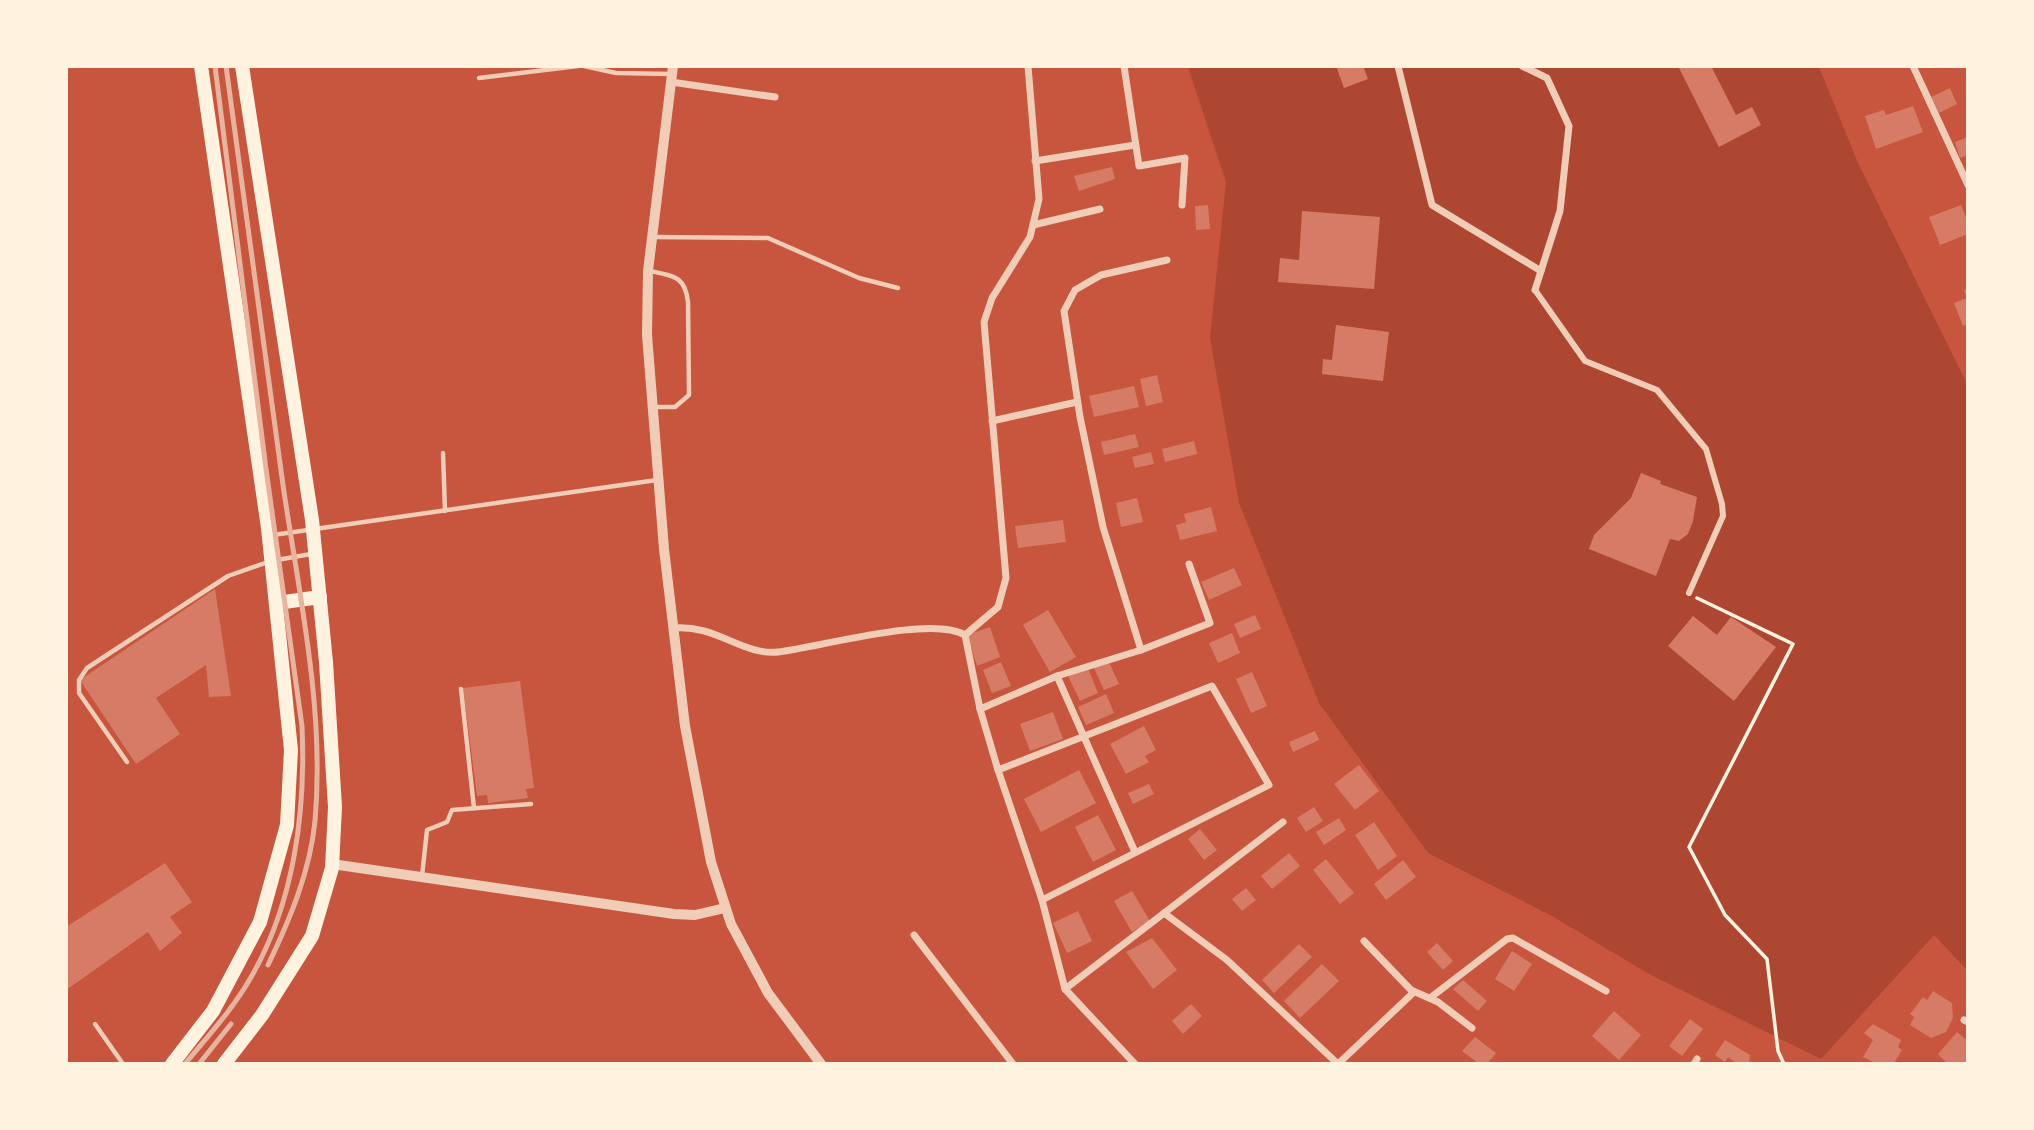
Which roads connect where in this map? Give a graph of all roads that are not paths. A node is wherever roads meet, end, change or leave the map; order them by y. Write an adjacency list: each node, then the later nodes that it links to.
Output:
1 (201, 66): 32 (main road)
2 (243, 66): 31 (main road)
3 (578, 66): 11 (lane)
4 (584, 66): 10 (lane)
5 (1028, 66): 14 (street)
6 (1124, 66): 13 (street)
7 (1398, 66): 22 (street)
8 (1522, 66): 22 (street)
9 (1913, 66): 15 (street)
10 (672, 74): 12 (street); 19 (street)
11 (478, 78)
12 (775, 97)
13 (1135, 145): 14 (street); 16 (street)
14 (1035, 160): 18 (street)
15 (1968, 185)
16 (1182, 205)
17 (1100, 209): 18 (street)
18 (1032, 225): 27 (street)
19 (652, 237): 21 (street); 23 (lane)
20 (1167, 260): 25 (street)
21 (648, 271): 26 (street); 26 (lane)
22 (1541, 271): 24 (street)
23 (898, 288)
24 (1535, 290): 36 (street)
25 (1077, 402): 27 (street); 41 (street)
26 (651, 407): 29 (street)
27 (992, 422): 40 (street)
28 (443, 453): 30 (lane)
29 (657, 480): 30 (lane); 39 (street)
30 (445, 511): 31 (lane)
31 (313, 530): 32 (lane); 33 (main road)
32 (268, 536): 34 (main road)
33 (316, 554): 34 (lane); 37 (main road)
34 (271, 561): 38 (main road); 46 (lane)
35 (1189, 564): 41 (street)
36 (1689, 593)
37 (320, 597): 38 (main road); 52 (main road)
38 (277, 603): 66 (main road)
39 (673, 628): 40 (street); 55 (street)
40 (964, 635): 44 (street)
41 (1141, 650): 42 (street)
42 (1057, 676): 44 (street); 45 (street)
43 (460, 690): 49 (lane)
44 (980, 709): 47 (street)
45 (1082, 736): 47 (street); 51 (street); 51 (street)
46 (127, 762)
47 (998, 769): 54 (street)
48 (531, 804): 49 (lane)
49 (474, 808): 53 (lane)
50 (1283, 822): 56 (street)
51 (1135, 852): 54 (street)
52 (332, 864): 53 (street); 67 (main road)
53 (422, 878): 55 (street)
54 (1042, 900): 59 (street)
55 (725, 908): 68 (street)
56 (1164, 913): 59 (street); 61 (street)
57 (914, 935): 69 (street)
58 (1364, 941): 61 (street)
59 (1065, 989): 70 (street)
60 (1606, 991): 62 (street)
61 (1414, 992): 62 (street)
62 (1430, 998): 64 (street)
63 (95, 1024): 65 (lane)
64 (1472, 1028)
65 (123, 1063)
66 (172, 1063)
67 (224, 1063)
68 (821, 1063)
69 (1013, 1063)
70 (1135, 1063)

